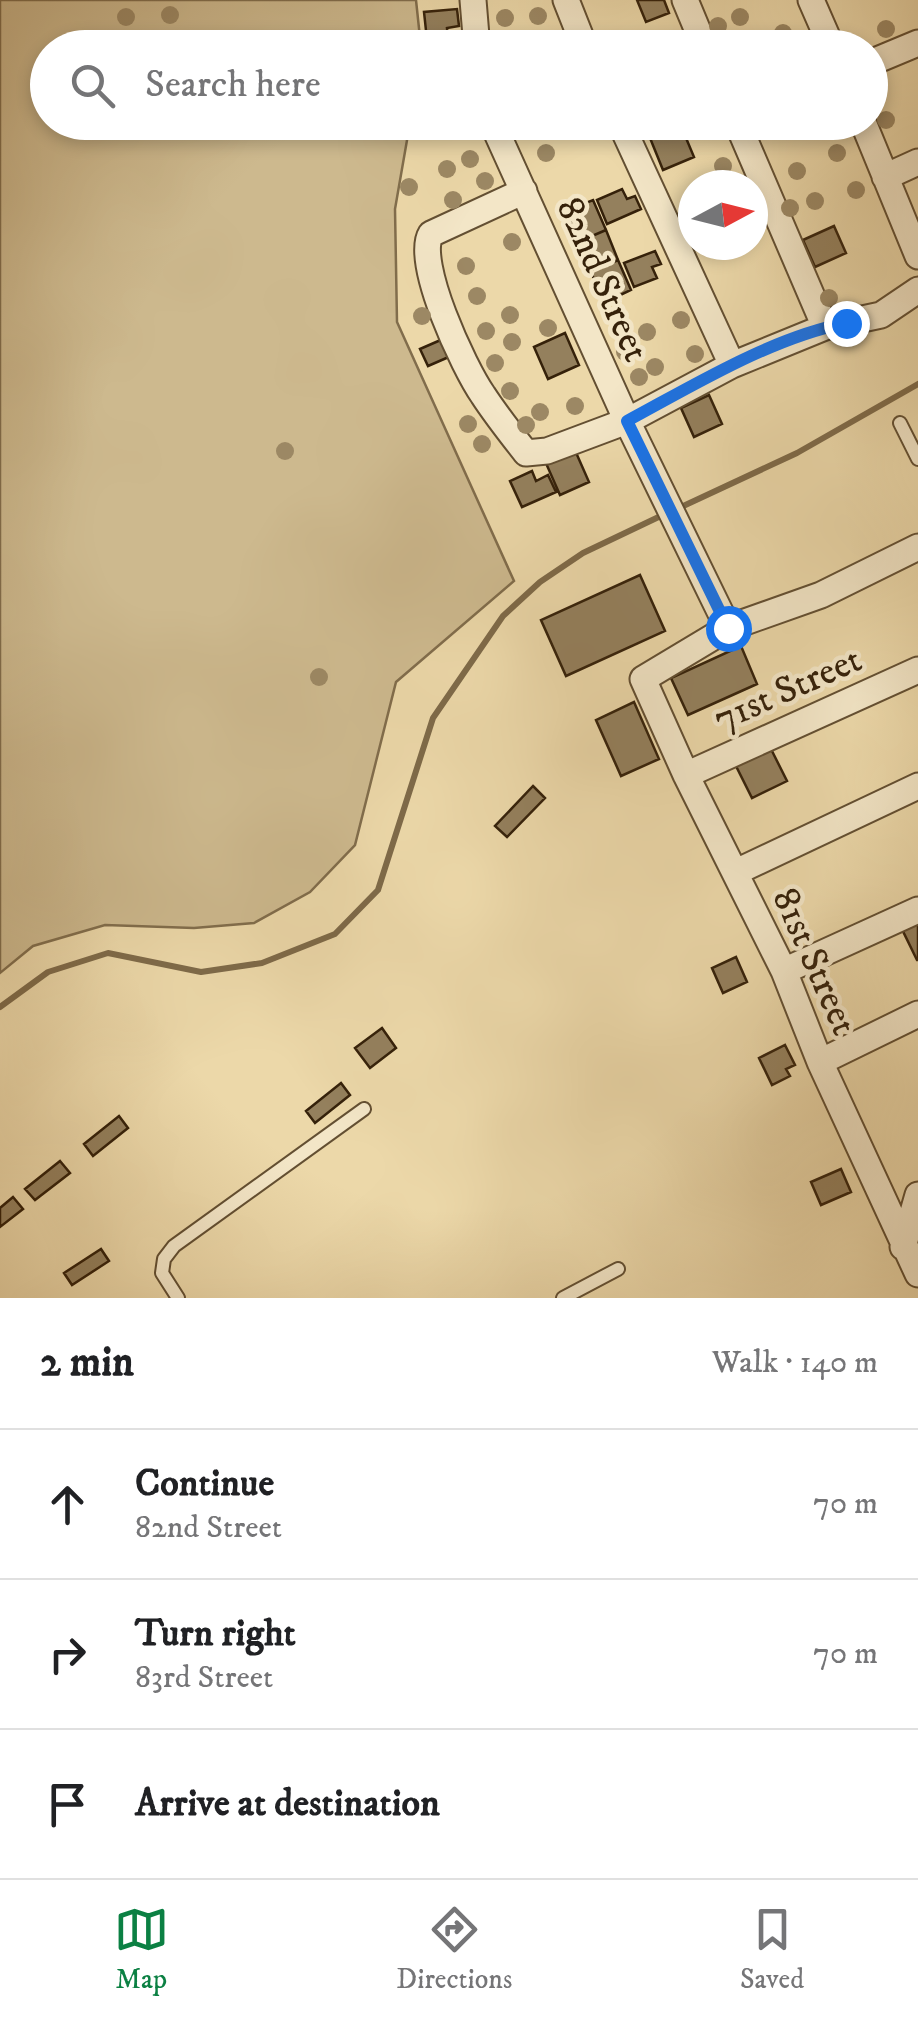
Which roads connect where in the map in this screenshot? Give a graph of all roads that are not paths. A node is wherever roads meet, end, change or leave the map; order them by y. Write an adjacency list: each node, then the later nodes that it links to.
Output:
1 (473, 0): 5 (street)
2 (566, 0): 6 (street)
3 (685, 0): 7 (street)
4 (811, 0): 8 (street)
5 (476, 30)
6 (578, 30)
7 (698, 30)
8 (824, 30)
9 (918, 43): 10 (street)
10 (888, 56)
11 (500, 140): 17 (street, 82nd Street)
12 (628, 140): 21 (street)
13 (746, 140): 20 (street)
14 (870, 140): 16 (street)
15 (918, 162): 16 (street)
16 (884, 177): 18 (street)
17 (524, 192): 22 (street, 82nd Street); 22 (street)
18 (918, 256)
19 (918, 290): 20 (street)
20 (826, 327): 21 (street)
21 (732, 365): 22 (street)
22 (627, 421): 26 (street, 82nd Street)
23 (900, 423): 24 (lane)
24 (918, 459)
25 (918, 546): 26 (street)
26 (728, 628): 28 (street, 81st Street)
27 (918, 670): 28 (street, 71st Street)
28 (686, 775): 30 (street, 81st Street)
29 (918, 786): 30 (street)
30 (736, 872): 32 (street, 81st Street)
31 (918, 910): 32 (street)
32 (784, 971): 34 (street, 81st Street)
33 (918, 1014): 34 (street)
34 (820, 1062): 37 (street, 81st Street)
35 (364, 1109): 40 (lane)
36 (918, 1195): 37 (street)
37 (903, 1246): 39 (street, 81st Street)
38 (618, 1269): 41 (lane)
39 (918, 1274)
40 (178, 1298)
41 (563, 1298)

